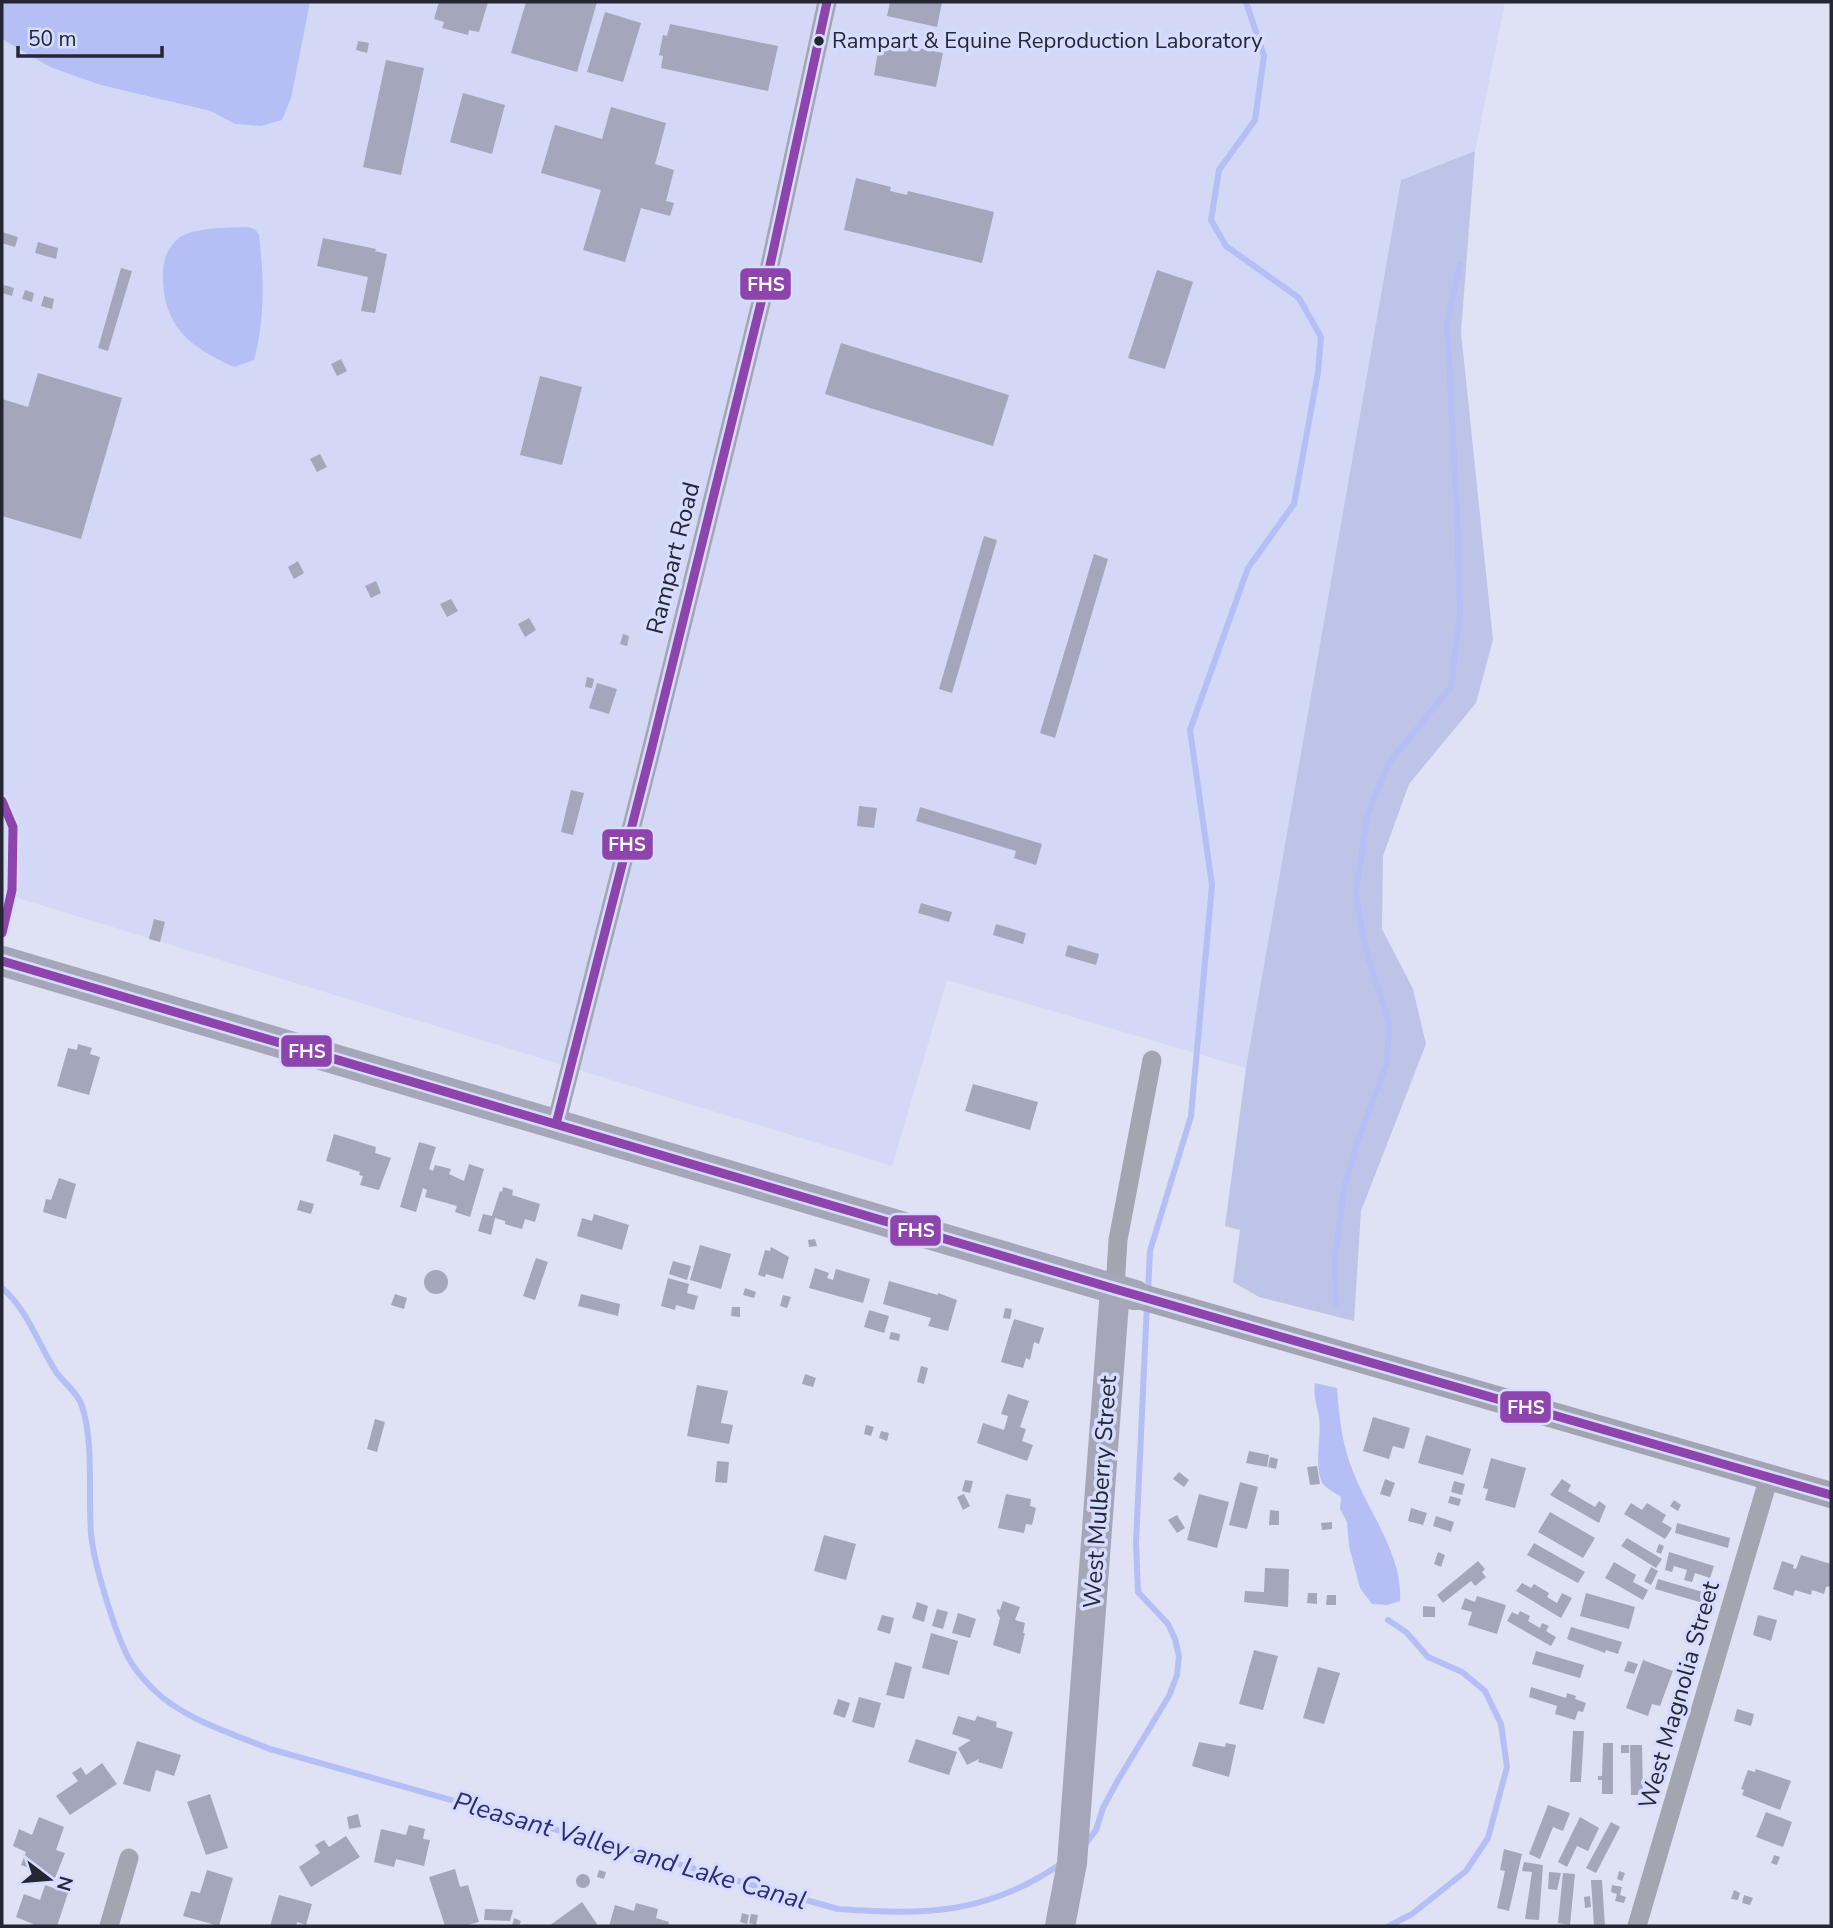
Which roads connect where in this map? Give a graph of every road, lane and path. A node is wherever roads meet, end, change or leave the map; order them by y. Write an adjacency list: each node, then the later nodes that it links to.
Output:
1 (827, 2): 4 (street, Rampart Road)
2 (2, 961): 4 (main road)
3 (1152, 1060): 5 (street, West Mulberry Street)
4 (556, 1124): 5 (main road)
5 (1137, 1295): 6 (main road); 10 (main road, West Mulberry Street)
6 (1769, 1477): 7 (main road); 11 (street, West Magnolia Street)
7 (1831, 1495)
8 (130, 1858): 9 (street)
9 (109, 1926)
10 (1059, 1926)
11 (1637, 1926)

